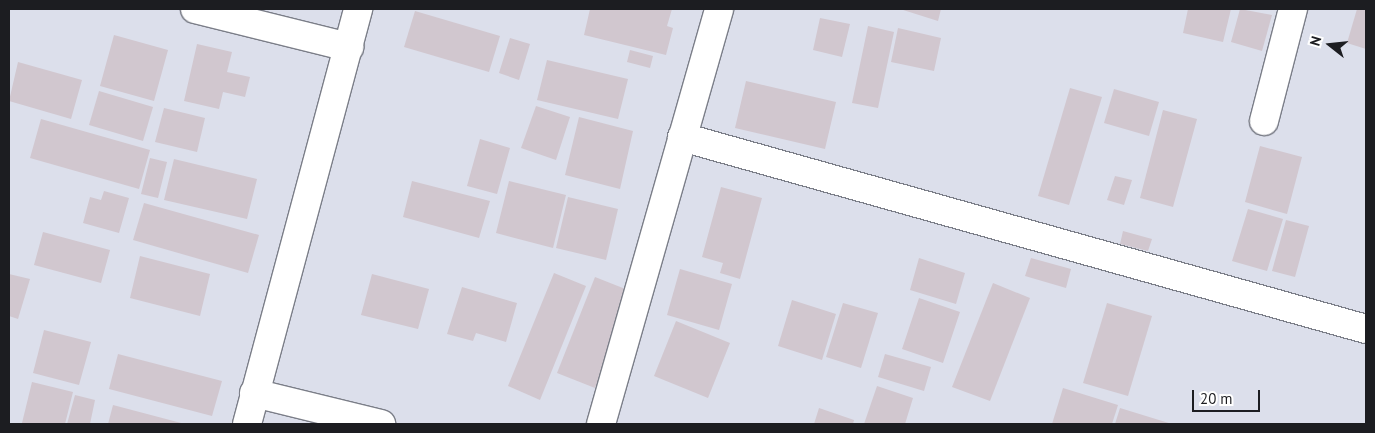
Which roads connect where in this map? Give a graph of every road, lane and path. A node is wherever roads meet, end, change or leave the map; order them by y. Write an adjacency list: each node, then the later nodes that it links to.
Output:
1 (195, 9): 5 (street)
2 (358, 9): 5 (street)
3 (719, 9): 7 (street)
4 (1292, 9): 6 (street)
5 (348, 47): 9 (street)
6 (1264, 122)
7 (682, 137): 8 (street); 12 (street)
8 (1366, 329)
9 (254, 393): 10 (street); 11 (street)
10 (247, 424)
11 (381, 424)
12 (601, 424)

